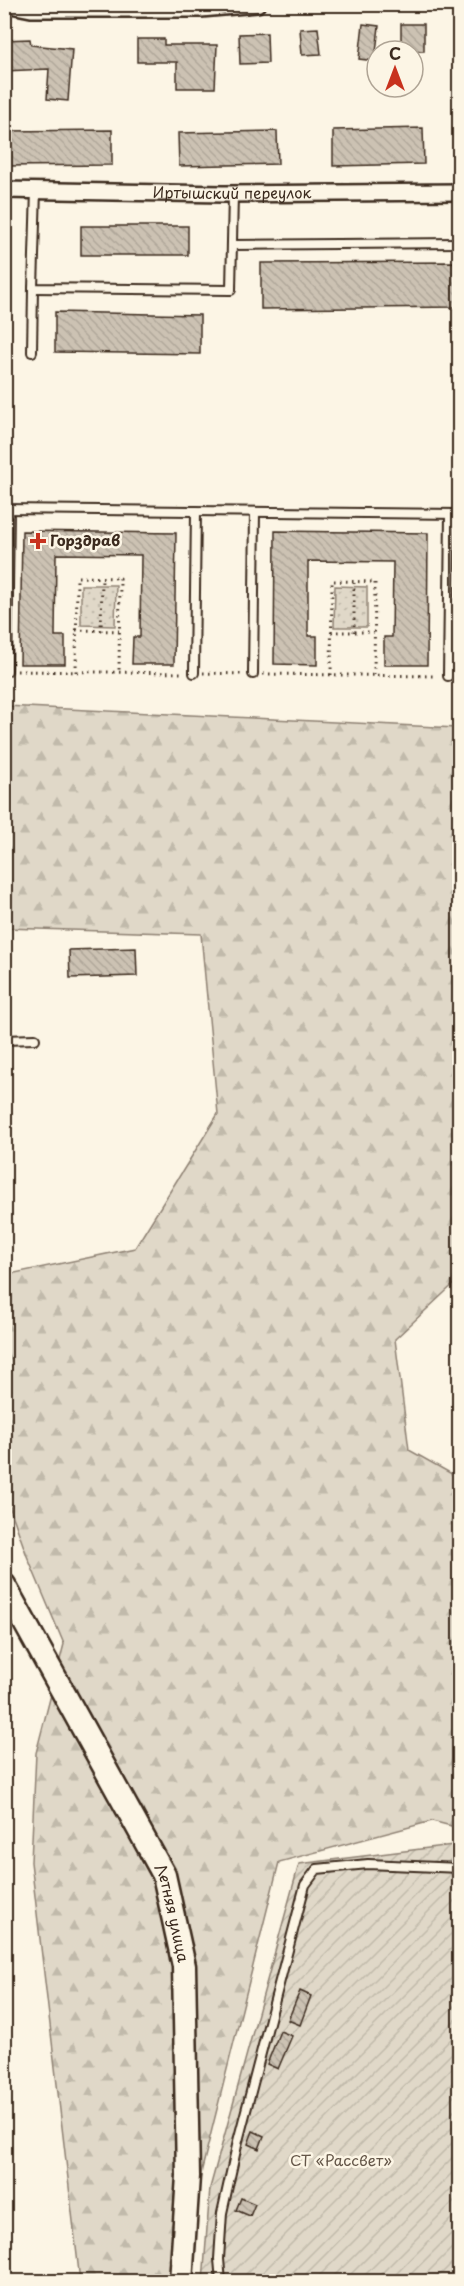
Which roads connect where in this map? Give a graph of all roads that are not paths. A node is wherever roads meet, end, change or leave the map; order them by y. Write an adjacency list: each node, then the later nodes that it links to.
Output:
1 (6, 4): 2 (street)
2 (257, 4)
3 (4, 190): 4 (street, Иртышский переулок)
4 (36, 190): 6 (street, Иртышский переулок); 9 (lane)
5 (459, 192): 6 (street, Иртышский переулок)
6 (233, 194): 8 (lane)
7 (459, 243): 8 (lane)
8 (232, 245): 9 (lane)
9 (33, 288): 10 (lane)
10 (32, 352)
11 (7, 509): 12 (lane); 16 (lane)
12 (196, 511): 13 (lane); 17 (lane)
13 (255, 512): 14 (lane); 18 (lane)
14 (450, 514): 15 (lane); 19 (lane)
15 (459, 514)
16 (7, 671)
17 (194, 673)
18 (254, 674)
19 (448, 676)
20 (35, 1039): 21 (lane)
21 (4, 1040)
22 (4, 1585): 24 (street, Летняя улица)
23 (459, 1868): 25 (lane)
24 (181, 2282)
25 (221, 2282)

